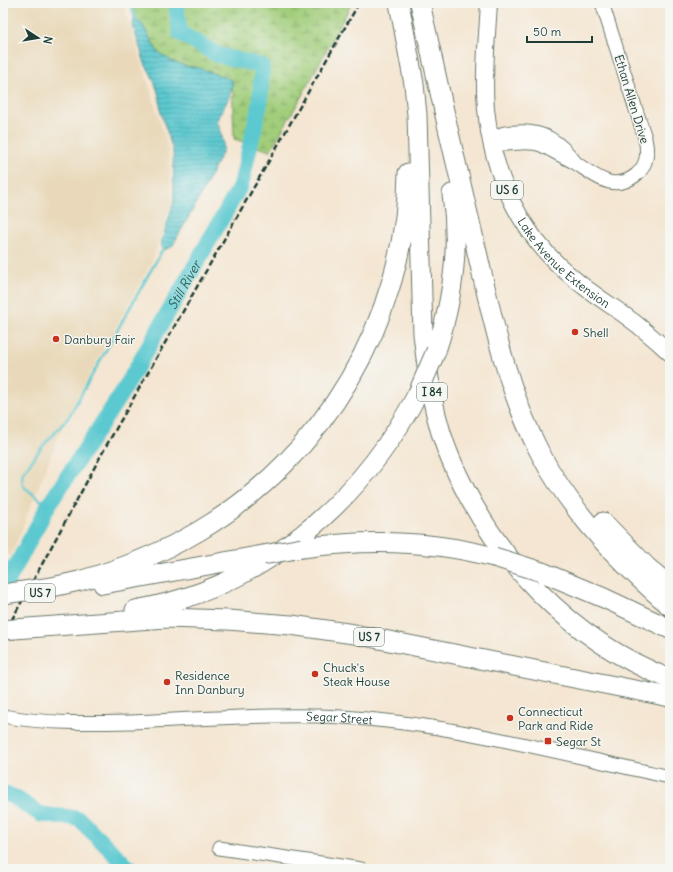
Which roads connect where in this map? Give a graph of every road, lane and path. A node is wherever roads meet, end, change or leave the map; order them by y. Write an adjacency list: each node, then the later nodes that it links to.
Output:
1 (419, 3): 6 (highway); 12 (highway, bridge)
2 (489, 3): 5 (main road, Lake Avenue Extension / US 6)
3 (602, 3): 5 (street, Ethan Allen Drive)
4 (395, 7): 8 (highway); 15 (highway, I 84)
5 (491, 142): 7 (main road, Lake Avenue Extension / US 6)
6 (482, 277): 9 (highway); 11 (highway)
7 (670, 353)
8 (78, 585): 10 (highway, bridge); 13 (highway, bridge)
9 (670, 586)
10 (3, 595)
11 (670, 606)
12 (64, 623): 14 (highway); 16 (highway, US 7)
13 (670, 629)
14 (8, 630)
15 (670, 679)
16 (670, 697)
17 (3, 716): 18 (street, Segar Street)
18 (670, 777)
19 (218, 848): 20 (street)
20 (301, 865): 21 (street)
21 (361, 869)

